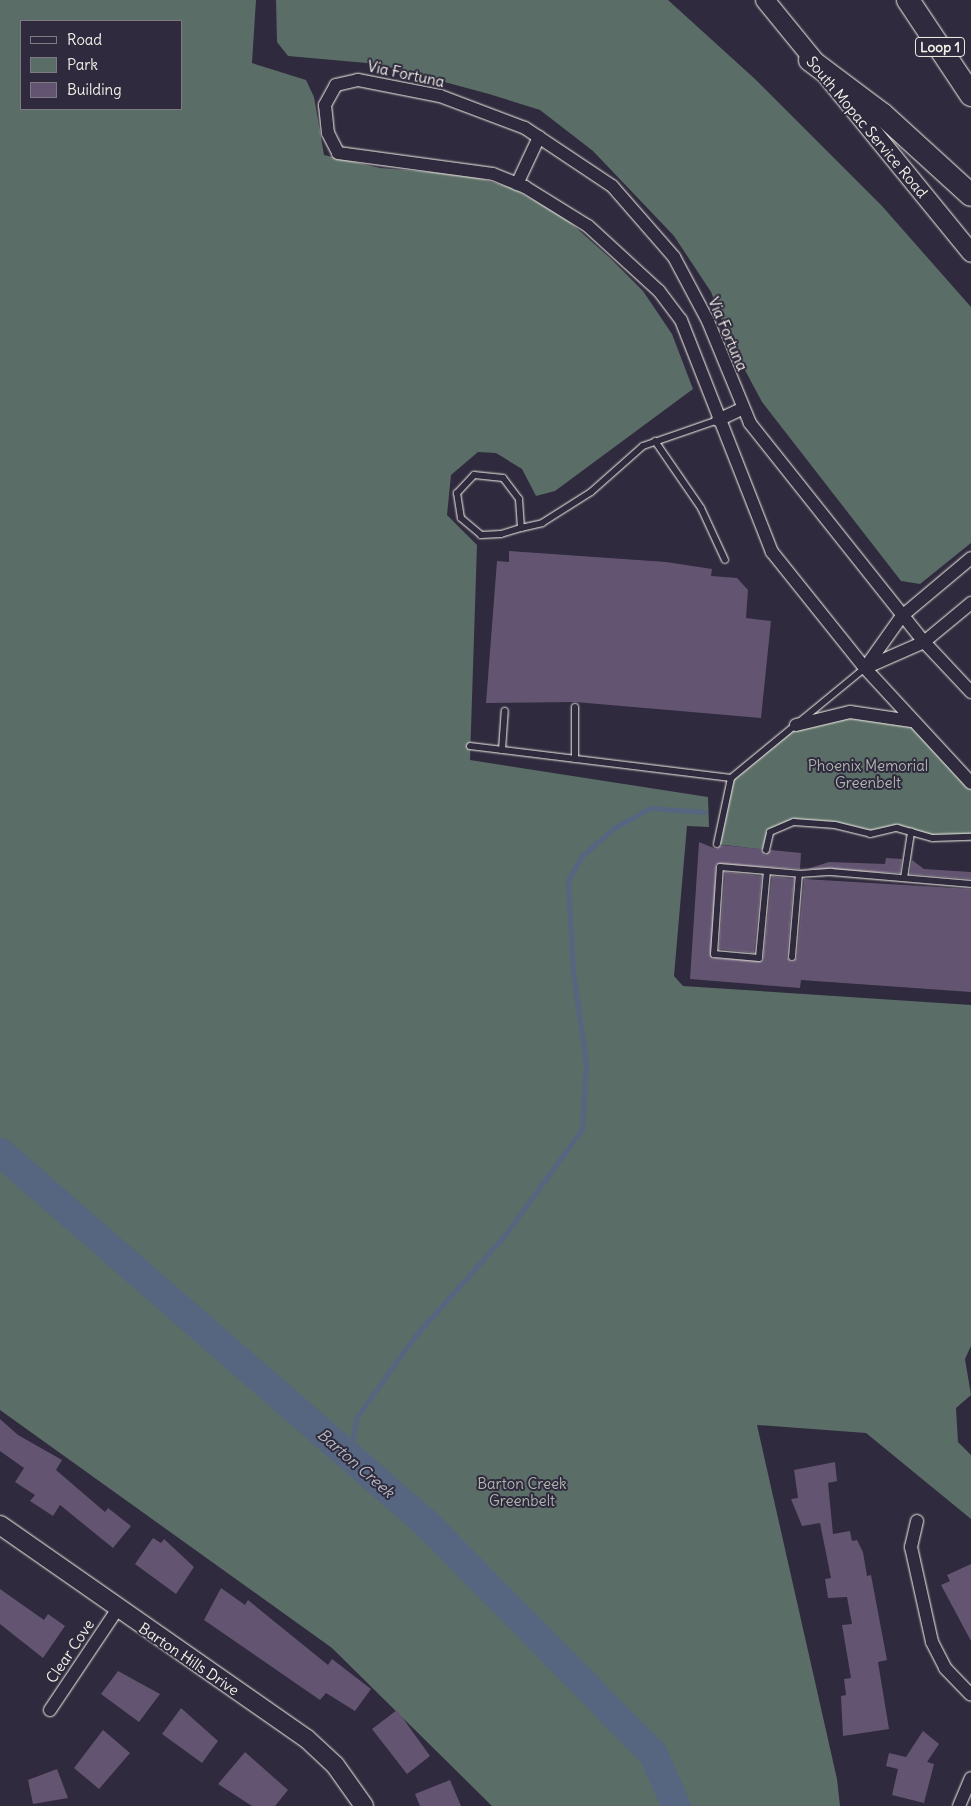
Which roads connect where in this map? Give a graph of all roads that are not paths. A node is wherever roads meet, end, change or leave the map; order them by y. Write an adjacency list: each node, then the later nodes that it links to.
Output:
1 (764, 0): 3 (street, South Mopac Service Road)
2 (908, 0): 4 (highway, Loop 1)
3 (810, 60): 7 (highway); 8 (street, South Mopac Service Road)
4 (971, 95)
5 (539, 137): 6 (street); 6 (street, Via Fortuna); 9 (street, Via Fortuna)
6 (517, 184): 10 (street, Via Fortuna)
7 (971, 195)
8 (971, 252)
9 (742, 409): 10 (street); 16 (street, Via Fortuna)
10 (718, 420): 11 (lane); 18 (street, Via Fortuna)
11 (655, 442): 12 (lane); 14 (lane)
12 (521, 528): 12 (lane)
13 (971, 558): 16 (street)
14 (726, 560)
15 (971, 603): 17 (street)
16 (902, 616): 17 (street, Via Fortuna); 18 (street)
17 (924, 642): 18 (street); 19 (street, Via Fortuna)
18 (865, 668): 22 (street, Via Fortuna); 23 (lane)
19 (971, 692)
20 (575, 707): 26 (lane)
21 (505, 711): 25 (lane)
22 (911, 721): 23 (street); 28 (street, Via Fortuna)
23 (796, 725): 27 (lane)
24 (470, 746): 25 (lane)
25 (502, 750): 26 (lane)
26 (575, 759): 27 (lane)
27 (731, 778): 31 (lane)
28 (971, 783)
29 (911, 832): 30 (lane); 32 (lane); 35 (lane)
30 (971, 837)
31 (717, 844)
32 (766, 850)
33 (767, 870): 33 (lane); 34 (lane)
34 (799, 874): 35 (lane); 37 (lane)
35 (904, 878): 36 (lane)
36 (971, 884)
37 (792, 957)
38 (917, 1521): 41 (street)
39 (0, 1525): 40 (street, Barton Hills Drive)
40 (117, 1610): 42 (street, Clear Cove); 44 (street, Barton Hills Drive)
41 (971, 1695)
42 (50, 1710)
43 (971, 1778): 45 (street)
44 (364, 1806)
45 (959, 1806)

